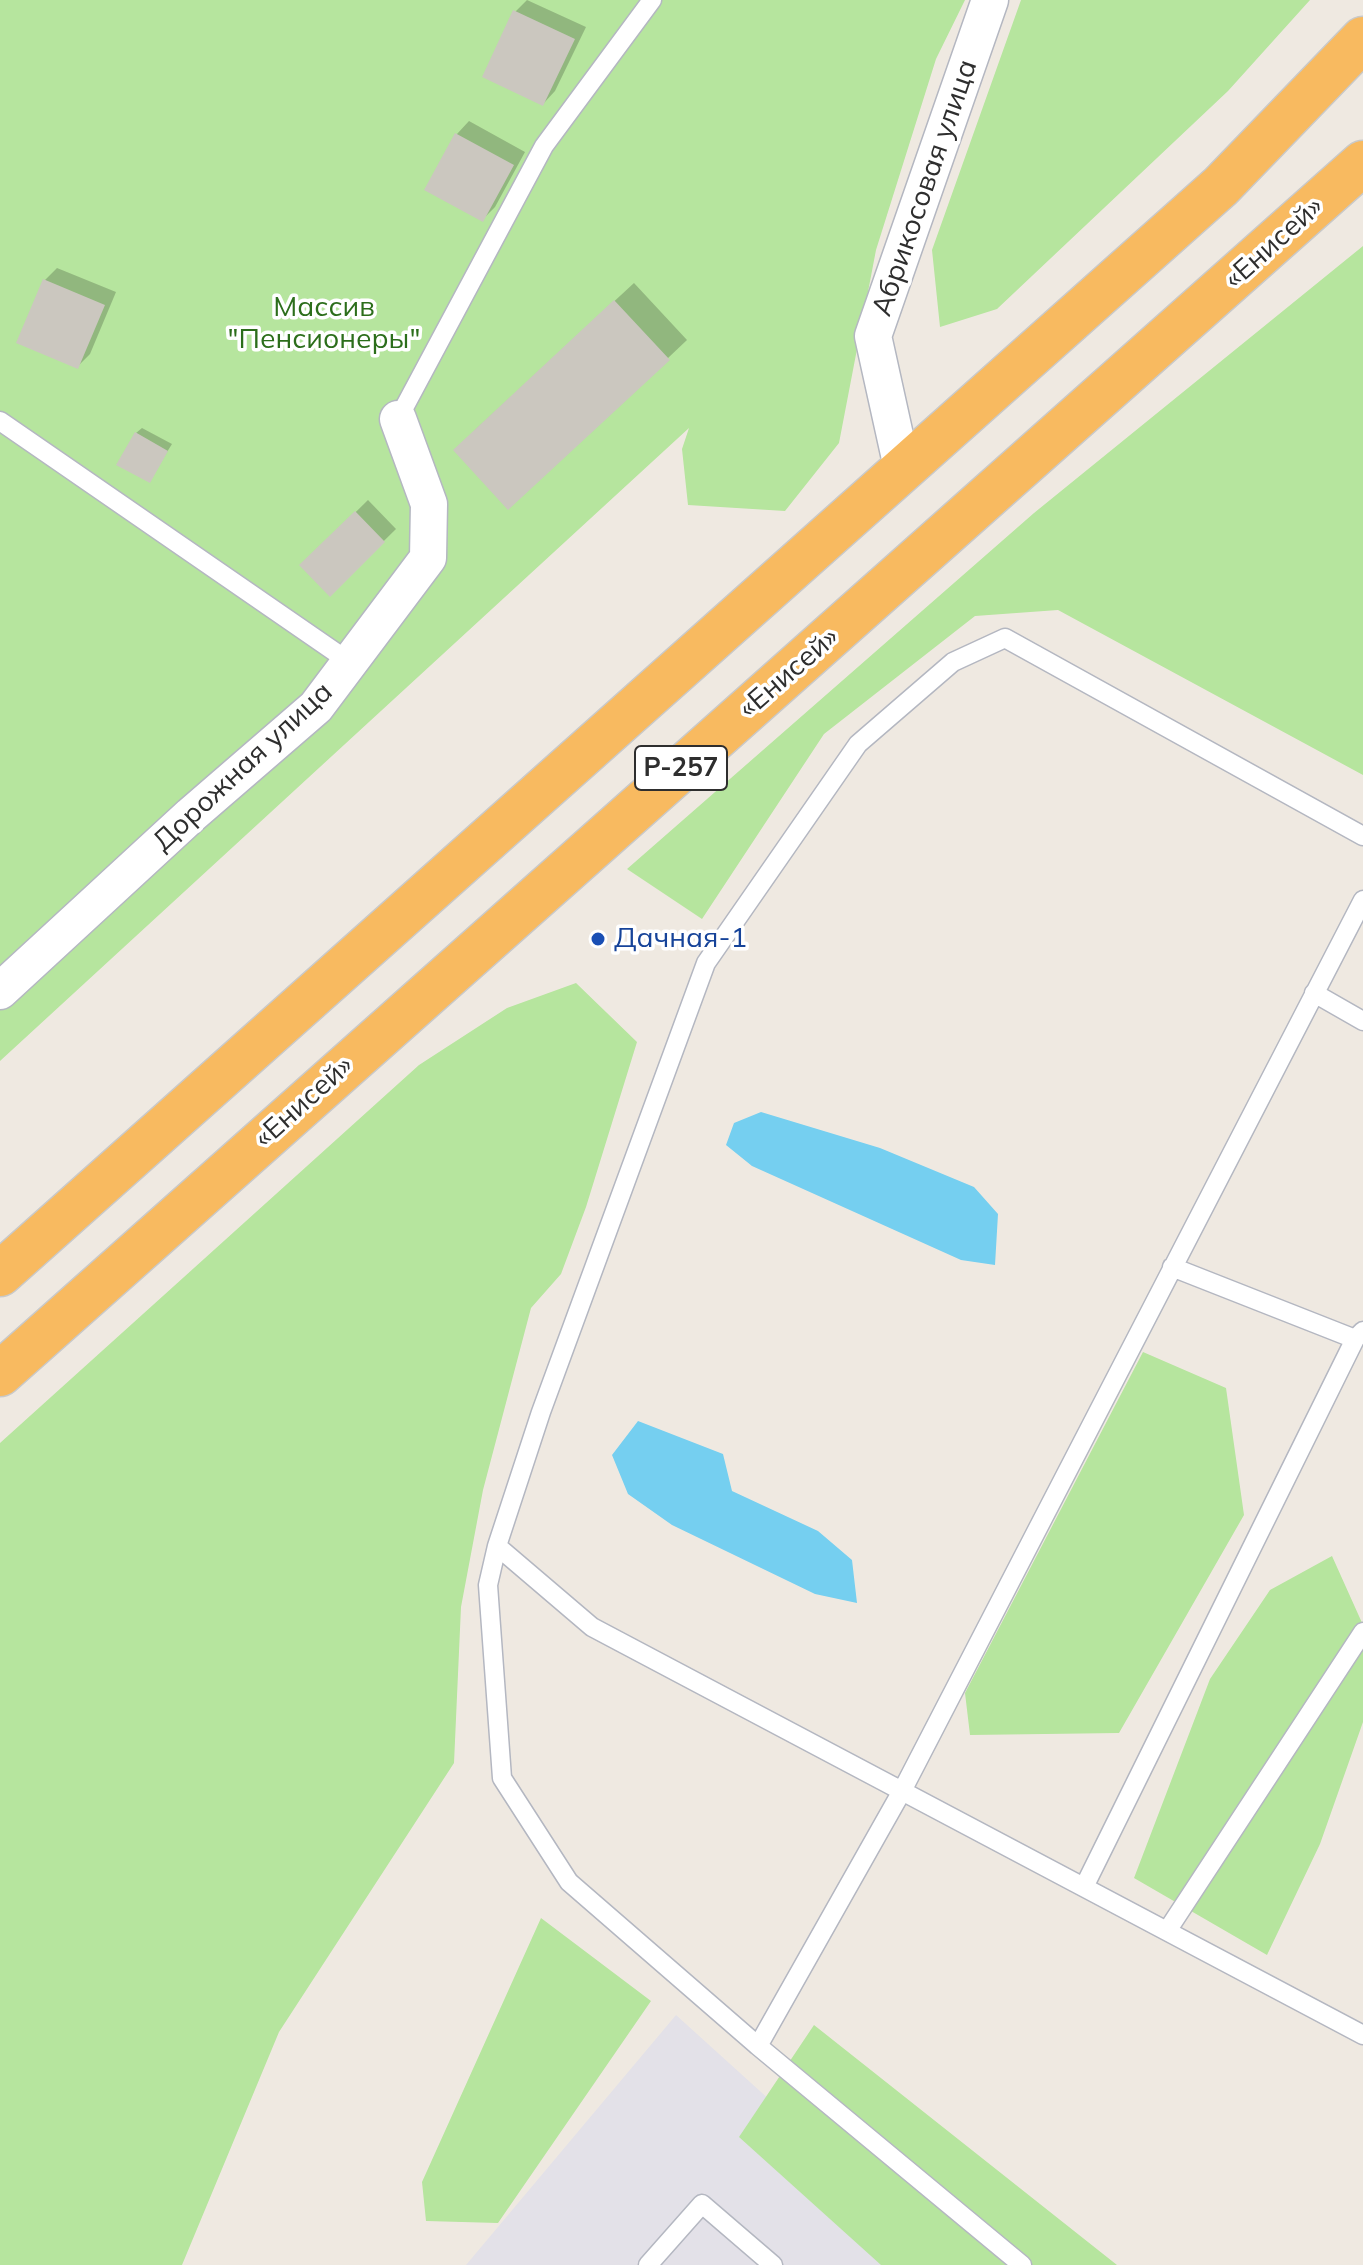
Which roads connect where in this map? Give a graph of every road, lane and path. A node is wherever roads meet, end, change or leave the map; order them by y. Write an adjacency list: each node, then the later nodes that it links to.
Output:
1 (652, 0): 5 (lane)
2 (990, 0): 7 (street, Абрикосовая улица)
3 (1356, 46): 7 (highway, Р-257)
4 (1363, 163): 17 (highway, «Енисей» / Р-257)
5 (398, 419): 8 (street, Дорожная улица)
6 (0, 421): 8 (lane)
7 (903, 472): 15 (highway, Р-257)
8 (351, 663): 11 (street, Дорожная улица)
9 (1363, 836): 18 (lane)
10 (1360, 911): 12 (lane)
11 (0, 991)
12 (1314, 993): 13 (lane); 14 (lane)
13 (1363, 1021)
14 (1172, 1267): 16 (lane); 20 (lane)
15 (0, 1274)
16 (1359, 1335): 21 (lane)
17 (0, 1374)
18 (497, 1546): 20 (lane); 24 (lane)
19 (1363, 1632): 22 (lane)
20 (902, 1791): 21 (lane); 24 (lane)
21 (1084, 1887): 22 (lane)
22 (1167, 1931): 23 (lane)
23 (1363, 2035)
24 (758, 2046): 27 (lane)
25 (648, 2265): 26 (lane)
26 (773, 2265)
27 (1022, 2265)

